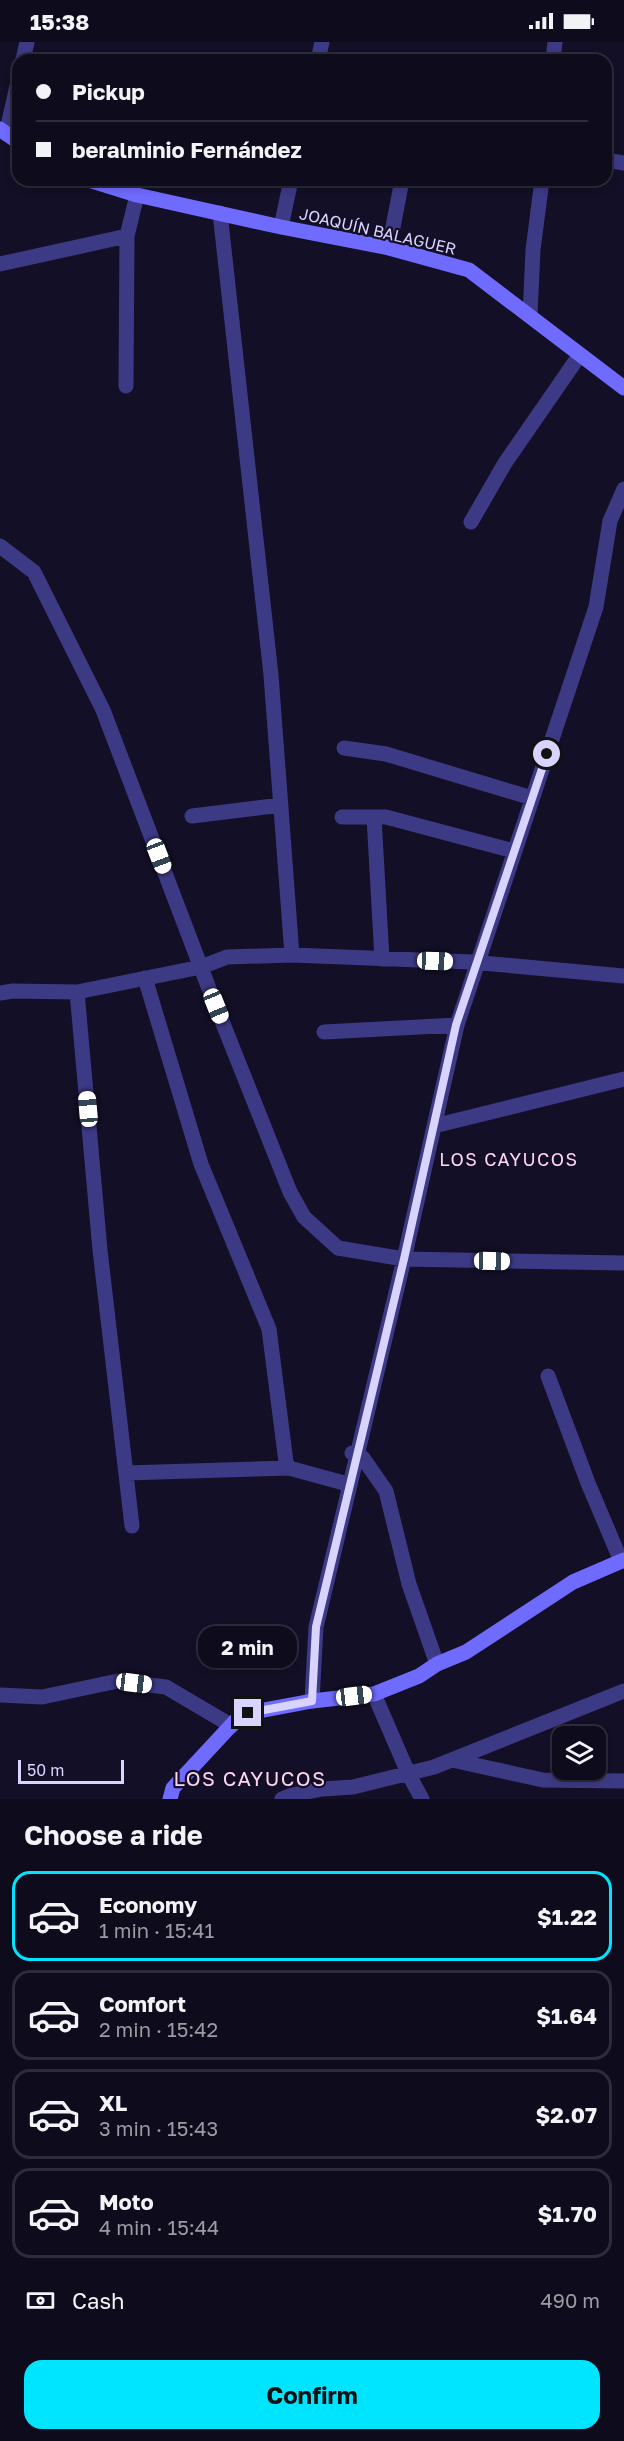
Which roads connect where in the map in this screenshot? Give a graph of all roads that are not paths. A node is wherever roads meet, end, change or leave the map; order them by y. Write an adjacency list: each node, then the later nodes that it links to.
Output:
1 (12, 114): 2 (street)
2 (8, 135)
3 (109, 186): 7 (main road, JOAQUÍN BALAGUER)
4 (290, 186): 9 (street)
5 (401, 186): 11 (street)
6 (541, 186): 13 (street)
7 (137, 195): 8 (main road, JOAQUÍN BALAGUER); 10 (street)
8 (220, 213): 9 (main road, JOAQUÍN BALAGUER); 22 (street)
9 (281, 227): 11 (main road, JOAQUÍN BALAGUER)
10 (127, 236): 12 (street); 15 (street)
11 (388, 248): 13 (main road, JOAQUÍN BALAGUER)
12 (0, 264)
13 (530, 316): 14 (main road, JOAQUÍN BALAGUER)
14 (579, 356): 16 (main road, JOAQUÍN BALAGUER); 18 (street)
15 (126, 386)
16 (624, 388)
17 (624, 489): 21 (street)
18 (471, 522)
19 (0, 546): 29 (street)
20 (344, 748): 21 (street)
21 (532, 798): 26 (street)
22 (281, 806): 23 (street); 27 (street)
23 (192, 816)
24 (342, 817): 25 (street)
25 (374, 817): 26 (street); 28 (street)
26 (514, 851): 34 (street)
27 (292, 955): 28 (street); 29 (street)
28 (382, 959): 30 (street)
29 (201, 967): 31 (street); 38 (street)
30 (624, 976)
31 (146, 978): 32 (street); 42 (street)
32 (77, 992): 33 (street); 43 (street)
33 (0, 993)
34 (456, 1025): 35 (street); 37 (street)
35 (324, 1032)
36 (624, 1079): 37 (street)
37 (434, 1126): 38 (street)
38 (404, 1259): 39 (street); 51 (street)
39 (624, 1263)
40 (548, 1376): 46 (street)
41 (352, 1453): 47 (street)
42 (289, 1468): 43 (street); 44 (street)
43 (126, 1473): 45 (street)
44 (344, 1484)
45 (132, 1526)
46 (622, 1560): 47 (main road)
47 (437, 1664): 49 (main road)
48 (624, 1691): 53 (street)
49 (374, 1694): 51 (main road); 54 (street)
50 (0, 1695): 52 (street)
51 (312, 1701): 52 (main road)
52 (232, 1726): 56 (main road)
53 (452, 1760): 54 (street); 55 (street)
54 (409, 1774): 57 (street); 58 (street)
55 (624, 1781)
56 (171, 1799)
57 (282, 1799)
58 (422, 1799)

